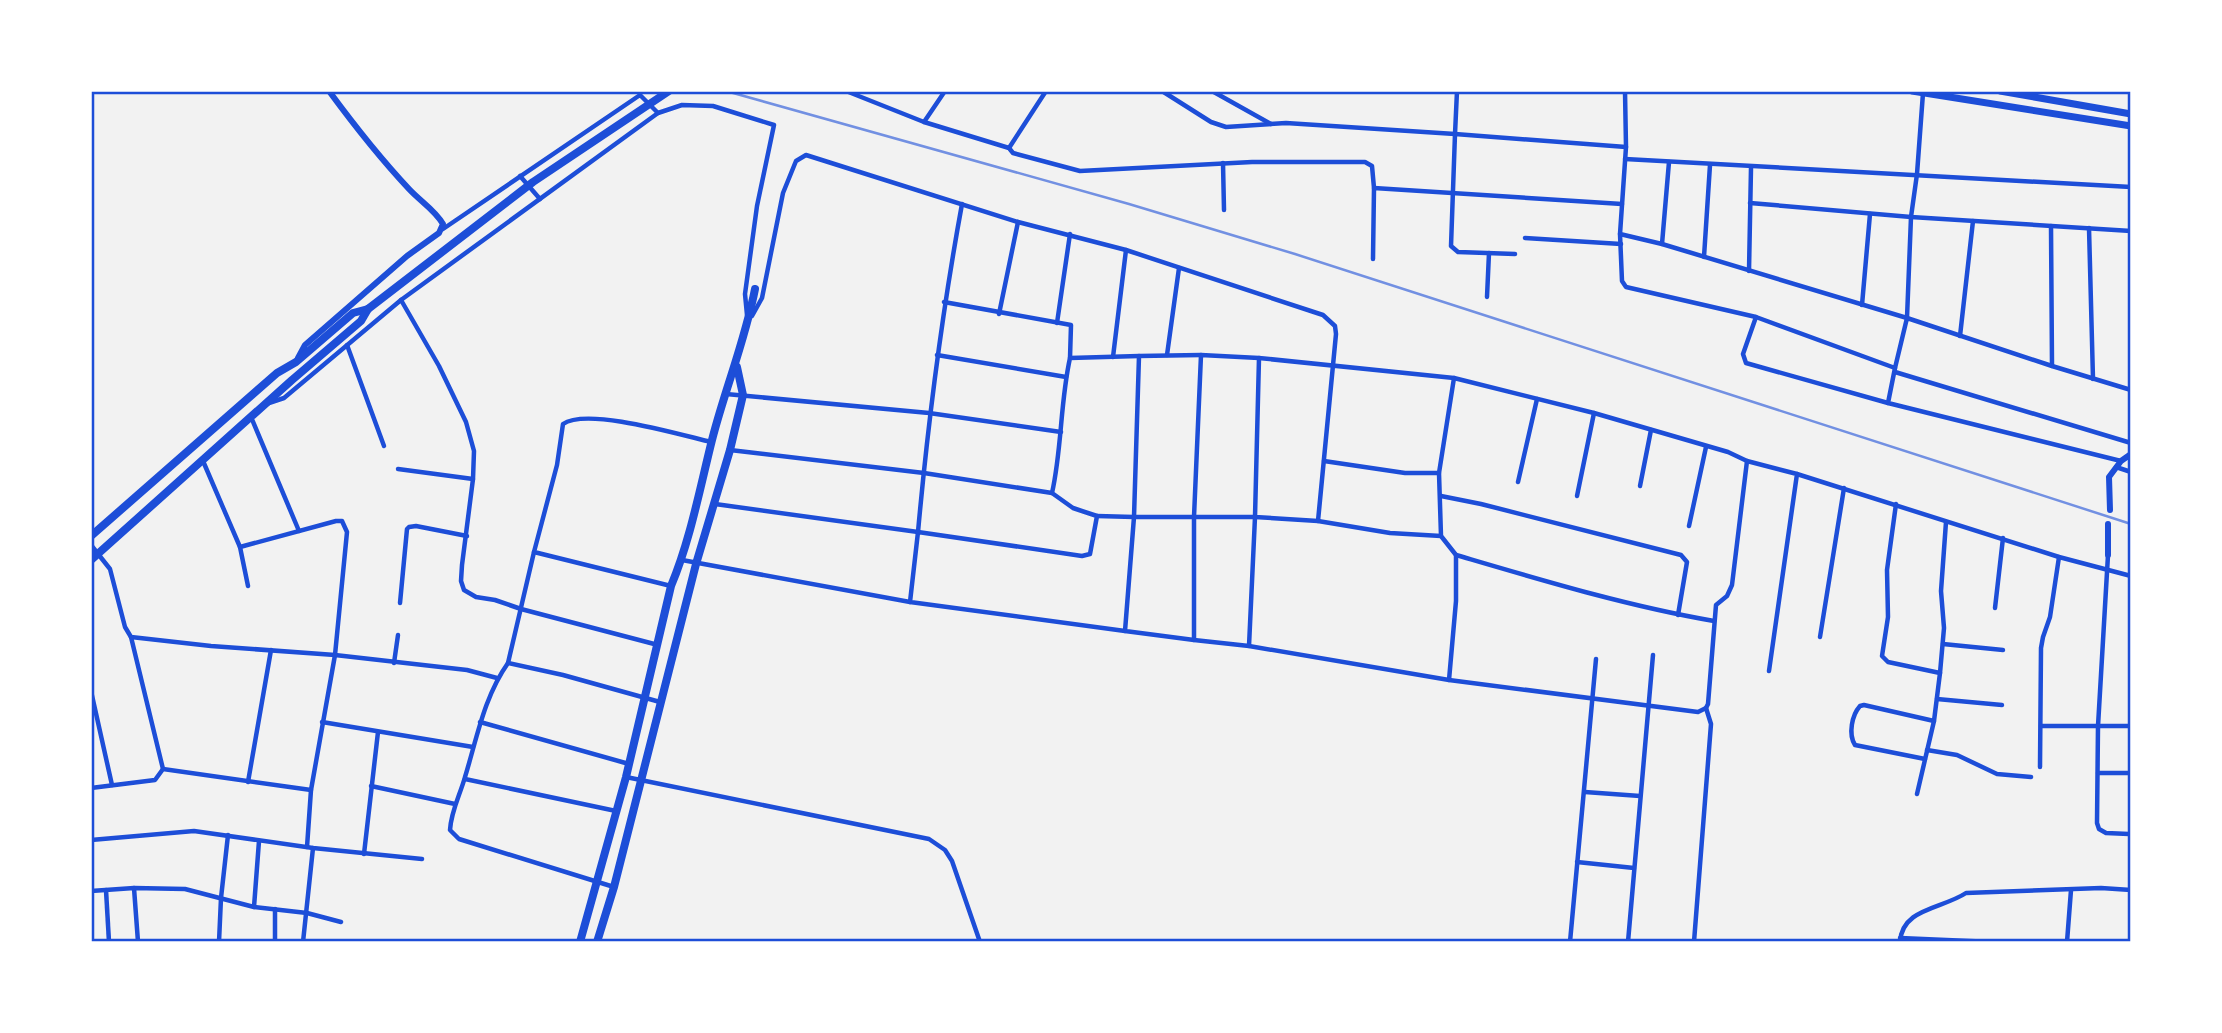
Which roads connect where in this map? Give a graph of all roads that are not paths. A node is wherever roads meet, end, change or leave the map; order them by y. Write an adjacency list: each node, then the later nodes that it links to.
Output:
1 (329, 91): 44 (street)
2 (669, 91): 63 (main road)
3 (846, 91): 12 (street)
4 (945, 91): 17 (street)
5 (1046, 91): 22 (street)
6 (1162, 91): 18 (street)
7 (1212, 91): 18 (street)
8 (1457, 91): 20 (street)
9 (1625, 91): 21 (street)
10 (1912, 91): 13 (main road)
11 (2000, 91): 16 (main road)
12 (858, 93): 17 (street)
13 (1923, 93): 14 (main road); 28 (street)
14 (1950, 94): 19 (main road)
15 (658, 113): 29 (street); 33 (street); 67 (street)
16 (2131, 114)
17 (924, 122): 22 (street)
18 (1272, 124): 20 (street)
19 (2131, 126)
20 (1455, 134): 21 (street); 32 (street)
21 (1626, 147): 23 (street)
22 (1009, 148): 25 (street)
23 (1625, 159): 24 (street); 36 (street)
24 (1669, 162): 26 (street); 50 (street)
25 (1223, 163): 31 (street); 37 (street)
26 (1710, 166): 27 (street); 54 (street)
27 (1751, 168): 28 (street); 34 (street)
28 (1917, 174): 30 (street); 39 (street)
29 (520, 176): 33 (street); 44 (street)
30 (2131, 187)
31 (1374, 188): 32 (street); 55 (street)
32 (1454, 192): 36 (street); 52 (street)
33 (540, 199): 60 (street)
34 (1750, 203): 38 (street); 57 (street)
35 (962, 204): 41 (street); 61 (street); 67 (street)
36 (1622, 204): 47 (street)
37 (1224, 210)
38 (1870, 214): 39 (street); 62 (street)
39 (1911, 217): 40 (street); 66 (street)
40 (1973, 221): 42 (street); 69 (street)
41 (1018, 222): 46 (street); 64 (street)
42 (2051, 226): 43 (street); 81 (street)
43 (2089, 228): 45 (street); 85 (street)
44 (443, 229): 78 (street)
45 (2131, 231)
46 (1070, 234): 51 (street); 68 (street)
47 (1620, 234): 49 (street); 50 (street)
48 (1525, 238): 49 (street)
49 (1621, 244): 65 (street)
50 (1662, 244): 54 (street)
51 (1126, 250): 56 (street); 75 (street)
52 (1489, 253): 53 (street); 59 (street)
53 (1515, 254)
54 (1704, 257): 57 (street)
55 (1373, 259)
56 (1179, 268): 72 (street); 80 (street)
57 (1749, 271): 62 (street)
58 (755, 289): 67 (main road)
59 (1487, 297)
60 (401, 300): 70 (street); 112 (street)
61 (944, 302): 64 (street); 71 (street)
62 (1862, 305): 66 (street)
63 (368, 309): 78 (main road); 91 (main road)
64 (999, 314): 68 (street)
65 (1756, 317): 82 (street); 90 (street)
66 (1907, 318): 69 (street); 82 (street)
67 (748, 323): 79 (main road)
68 (1057, 323): 76 (street)
69 (1960, 336): 81 (street)
70 (347, 345): 91 (street); 99 (street)
71 (937, 355): 83 (street); 92 (street)
72 (1167, 355): 73 (street); 74 (street)
73 (1200, 355): 77 (street); 124 (street)
74 (1139, 356): 75 (street); 123 (street)
75 (1113, 357): 76 (street)
76 (1070, 358): 83 (street)
77 (1259, 358): 80 (street); 125 (street)
78 (296, 362): 132 (main road)
79 (737, 364): 87 (main road); 88 (main road)
80 (1333, 364): 84 (street); 104 (street)
81 (2052, 366): 85 (street)
82 (1895, 370): 90 (street); 98 (street)
83 (1066, 377): 96 (street)
84 (1454, 378): 89 (street); 110 (street)
85 (2093, 379): 86 (street)
86 (2131, 390)
87 (726, 394): 88 (street); 97 (main road)
88 (743, 395): 92 (street); 101 (main road)
89 (1537, 399): 93 (street); 113 (street)
90 (1888, 403): 106 (street)
91 (265, 405): 94 (main road)
92 (929, 413): 96 (street); 109 (street)
93 (1594, 413): 95 (street); 118 (street)
94 (251, 417): 103 (main road); 130 (street)
95 (1651, 430): 100 (street); 114 (street)
96 (1061, 432): 116 (street)
97 (712, 442): 138 (street); 143 (main road)
98 (2131, 443)
99 (384, 446)
100 (1706, 447): 105 (street); 129 (street)
101 (730, 450): 109 (street); 120 (main road)
102 (2131, 454): 106 (street)
103 (203, 461): 137 (street); 142 (main road)
104 (1324, 461): 110 (street); 126 (street)
105 (1747, 461): 111 (street); 154 (street)
106 (2118, 464): 108 (street); 121 (street)
107 (398, 469): 112 (street)
108 (2131, 472)
109 (923, 473): 116 (street); 131 (street)
110 (1439, 473): 117 (street)
111 (1797, 474): 115 (street); 170 (street)
112 (473, 479): 133 (street)
113 (1518, 482)
114 (1640, 486)
115 (1844, 488): 119 (street); 158 (street)
116 (1052, 493): 122 (street)
117 (1441, 496): 134 (street); 153 (street)
118 (1577, 496)
119 (1896, 504): 127 (street); 171 (street)
120 (715, 505): 131 (street); 144 (main road)
121 (2110, 510)
122 (1097, 516): 123 (street); 131 (street)
123 (1134, 517): 124 (street); 155 (street)
124 (1194, 517): 125 (street); 159 (street)
125 (1255, 517): 126 (street); 162 (street)
126 (1318, 521): 134 (street)
127 (1946, 522): 135 (street); 160 (street)
128 (2108, 524): 140 (street)
129 (1689, 526)
130 (299, 531): 137 (street); 165 (street)
131 (918, 532): 149 (street)
132 (91, 536)
133 (467, 536): 150 (street); 152 (street)
134 (1441, 536): 139 (street)
135 (2003, 538): 141 (street); 151 (street)
136 (91, 545): 142 (street)
137 (240, 547): 147 (street)
138 (534, 552): 148 (street); 152 (street)
139 (1456, 555): 153 (street); 173 (street)
140 (2108, 555): 145 (street)
141 (2059, 556): 145 (street); 185 (street)
142 (94, 557): 157 (street)
143 (682, 560): 144 (street); 148 (main road)
144 (696, 564): 149 (street); 178 (main road)
145 (2107, 571): 146 (street); 186 (street)
146 (2131, 576)
147 (248, 586)
148 (671, 586): 161 (main road)
149 (910, 602): 155 (street)
150 (400, 603)
151 (1995, 608)
152 (521, 609): 161 (street); 169 (street)
153 (1678, 615): 154 (street)
154 (1714, 621): 181 (street)
155 (1125, 631): 159 (street)
156 (398, 635): 168 (street)
157 (131, 637): 163 (street); 194 (street)
158 (1820, 637)
159 (1194, 640): 162 (street)
160 (1943, 644): 164 (street); 171 (street)
161 (658, 645): 176 (main road)
162 (1249, 646): 173 (street)
163 (271, 650): 165 (street); 201 (street)
164 (2003, 650)
165 (335, 655): 168 (street); 182 (street)
166 (1653, 655): 179 (street)
167 (1596, 659): 175 (street)
168 (394, 663): 172 (street)
169 (508, 663): 172 (street); 176 (street)
170 (1769, 671)
171 (1940, 673): 177 (street)
172 (497, 678): 183 (street)
173 (1449, 680): 175 (street)
174 (91, 691): 202 (street)
175 (1593, 697): 179 (street); 206 (street)
176 (645, 698): 178 (street); 192 (main road)
177 (1937, 699): 180 (street); 184 (street)
178 (660, 702): 200 (main road)
179 (1648, 704): 181 (street); 208 (street)
180 (2002, 705)
181 (1706, 708): 243 (street)
182 (322, 722): 188 (street); 205 (street)
183 (480, 722): 189 (street); 192 (street)
184 (1934, 722): 190 (street); 191 (street)
185 (2041, 726): 186 (street); 193 (street)
186 (2098, 726): 187 (street); 195 (street)
187 (2131, 726)
188 (378, 732): 189 (street); 203 (street)
189 (473, 747): 199 (street)
190 (1927, 750): 191 (street); 198 (street)
191 (1925, 760): 207 (street)
192 (629, 764): 197 (main road)
193 (2040, 767)
194 (163, 769): 201 (street); 202 (street)
195 (2098, 773): 196 (street); 211 (street)
196 (2131, 774)
197 (626, 777): 200 (street); 210 (main road)
198 (2031, 777)
199 (465, 779): 209 (street); 210 (street)
200 (641, 780): 221 (main road); 240 (street)
201 (248, 782): 205 (street)
202 (112, 785): 204 (street)
203 (371, 786): 209 (street); 216 (street)
204 (91, 788)
205 (311, 790): 215 (street)
206 (1585, 792): 208 (street); 218 (street)
207 (1917, 794)
208 (1640, 796): 219 (street)
209 (455, 804): 220 (street)
210 (616, 811): 220 (main road)
211 (2129, 834)
212 (228, 835): 213 (street); 214 (street); 227 (street)
213 (91, 840)
214 (259, 841): 215 (street); 228 (street)
215 (310, 847): 216 (street); 230 (street)
216 (364, 854): 217 (street)
217 (422, 859)
218 (1577, 862): 219 (street); 241 (street)
219 (1634, 868): 242 (street)
220 (597, 881): 221 (street); 238 (main road)
221 (614, 887): 239 (main road)
222 (134, 888): 223 (street); 227 (street); 234 (street)
223 (106, 890): 226 (street); 233 (street)
224 (2071, 890): 225 (street); 232 (street); 245 (street)
225 (2131, 890)
226 (91, 891)
227 (221, 898): 228 (street); 235 (street)
228 (254, 906): 229 (street)
229 (275, 909): 230 (street); 236 (street)
230 (307, 913): 231 (street); 237 (street)
231 (341, 922)
232 (1900, 940): 244 (street)
233 (109, 942)
234 (138, 942)
235 (219, 942)
236 (275, 942)
237 (303, 942)
238 (580, 942)
239 (597, 942)
240 (980, 942)
241 (1570, 942)
242 (1628, 942)
243 (1695, 942)
244 (1993, 942)
245 (2067, 942)

